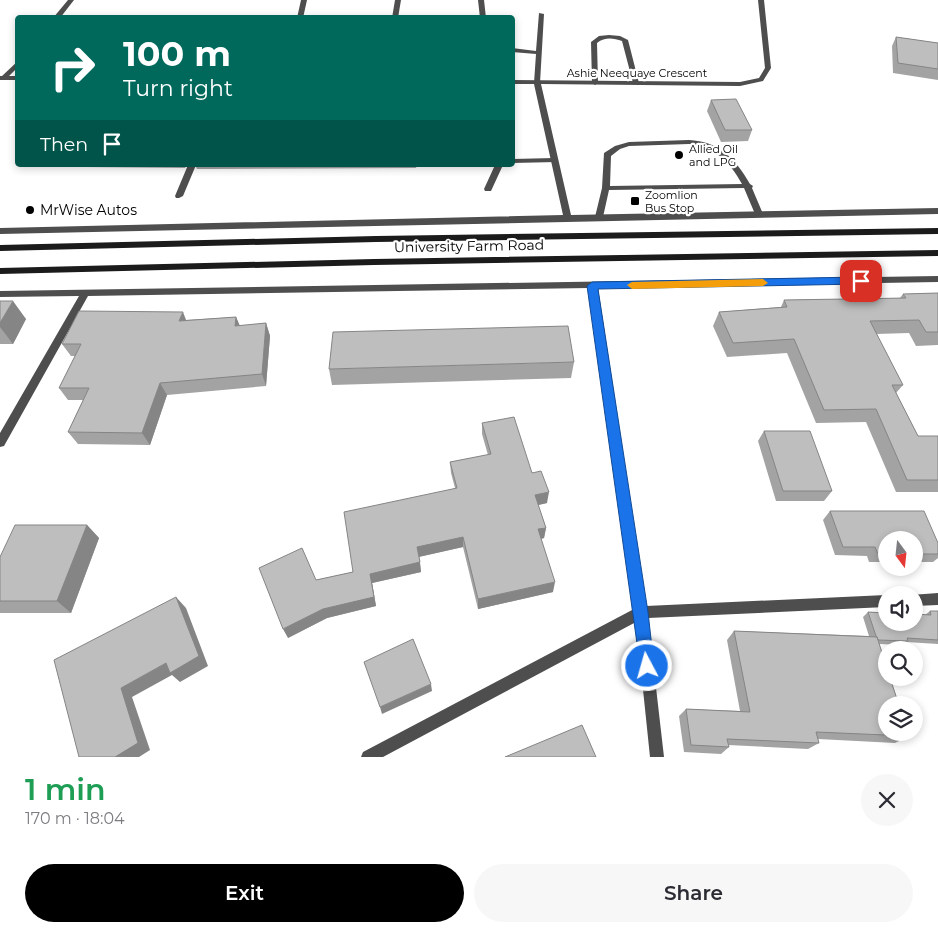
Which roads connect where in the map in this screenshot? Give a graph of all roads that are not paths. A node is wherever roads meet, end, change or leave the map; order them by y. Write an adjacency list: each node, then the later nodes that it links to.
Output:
1 (71, 0): 7 (street)
2 (304, 0): 8 (street)
3 (398, 0): 9 (street)
4 (481, 0): 10 (street)
5 (761, 0): 19 (street, Ashie Neequaye Crescent)
6 (541, 14): 12 (street)
7 (58, 15)
8 (301, 15)
9 (396, 15)
10 (483, 15)
11 (515, 50): 12 (street)
12 (539, 53): 17 (street)
13 (15, 66): 14 (street)
14 (2, 78): 15 (street)
15 (15, 78)
16 (515, 82): 17 (street, Ashie Neequaye Crescent)
17 (537, 83): 18 (street, Ashie Neequaye Crescent); 20 (street)
18 (595, 83): 19 (street, Ashie Neequaye Crescent); 19 (street)
19 (636, 83)
20 (554, 160): 21 (street); 31 (street)
21 (515, 161)
22 (191, 167): 27 (street)
23 (498, 167): 26 (street)
24 (749, 186): 25 (street); 25 (street); 29 (street)
25 (606, 188): 30 (street)
26 (488, 189)
27 (180, 196)
28 (938, 211): 29 (street)
29 (759, 214): 30 (street)
30 (599, 217): 31 (street)
31 (568, 218): 32 (street)
32 (0, 231)
33 (938, 231): 34 (street, University Farm Road)
34 (0, 248)
35 (938, 253): 36 (street, University Farm Road)
36 (0, 271)
37 (938, 279): 38 (street)
38 (592, 286): 39 (street); 45 (street)
39 (85, 293): 40 (street); 41 (street)
40 (0, 294)
41 (0, 443)
42 (938, 599): 43 (street)
43 (923, 600)
44 (878, 601): 45 (street)
45 (641, 612): 46 (street); 47 (street)
46 (368, 757)
47 (657, 757)

